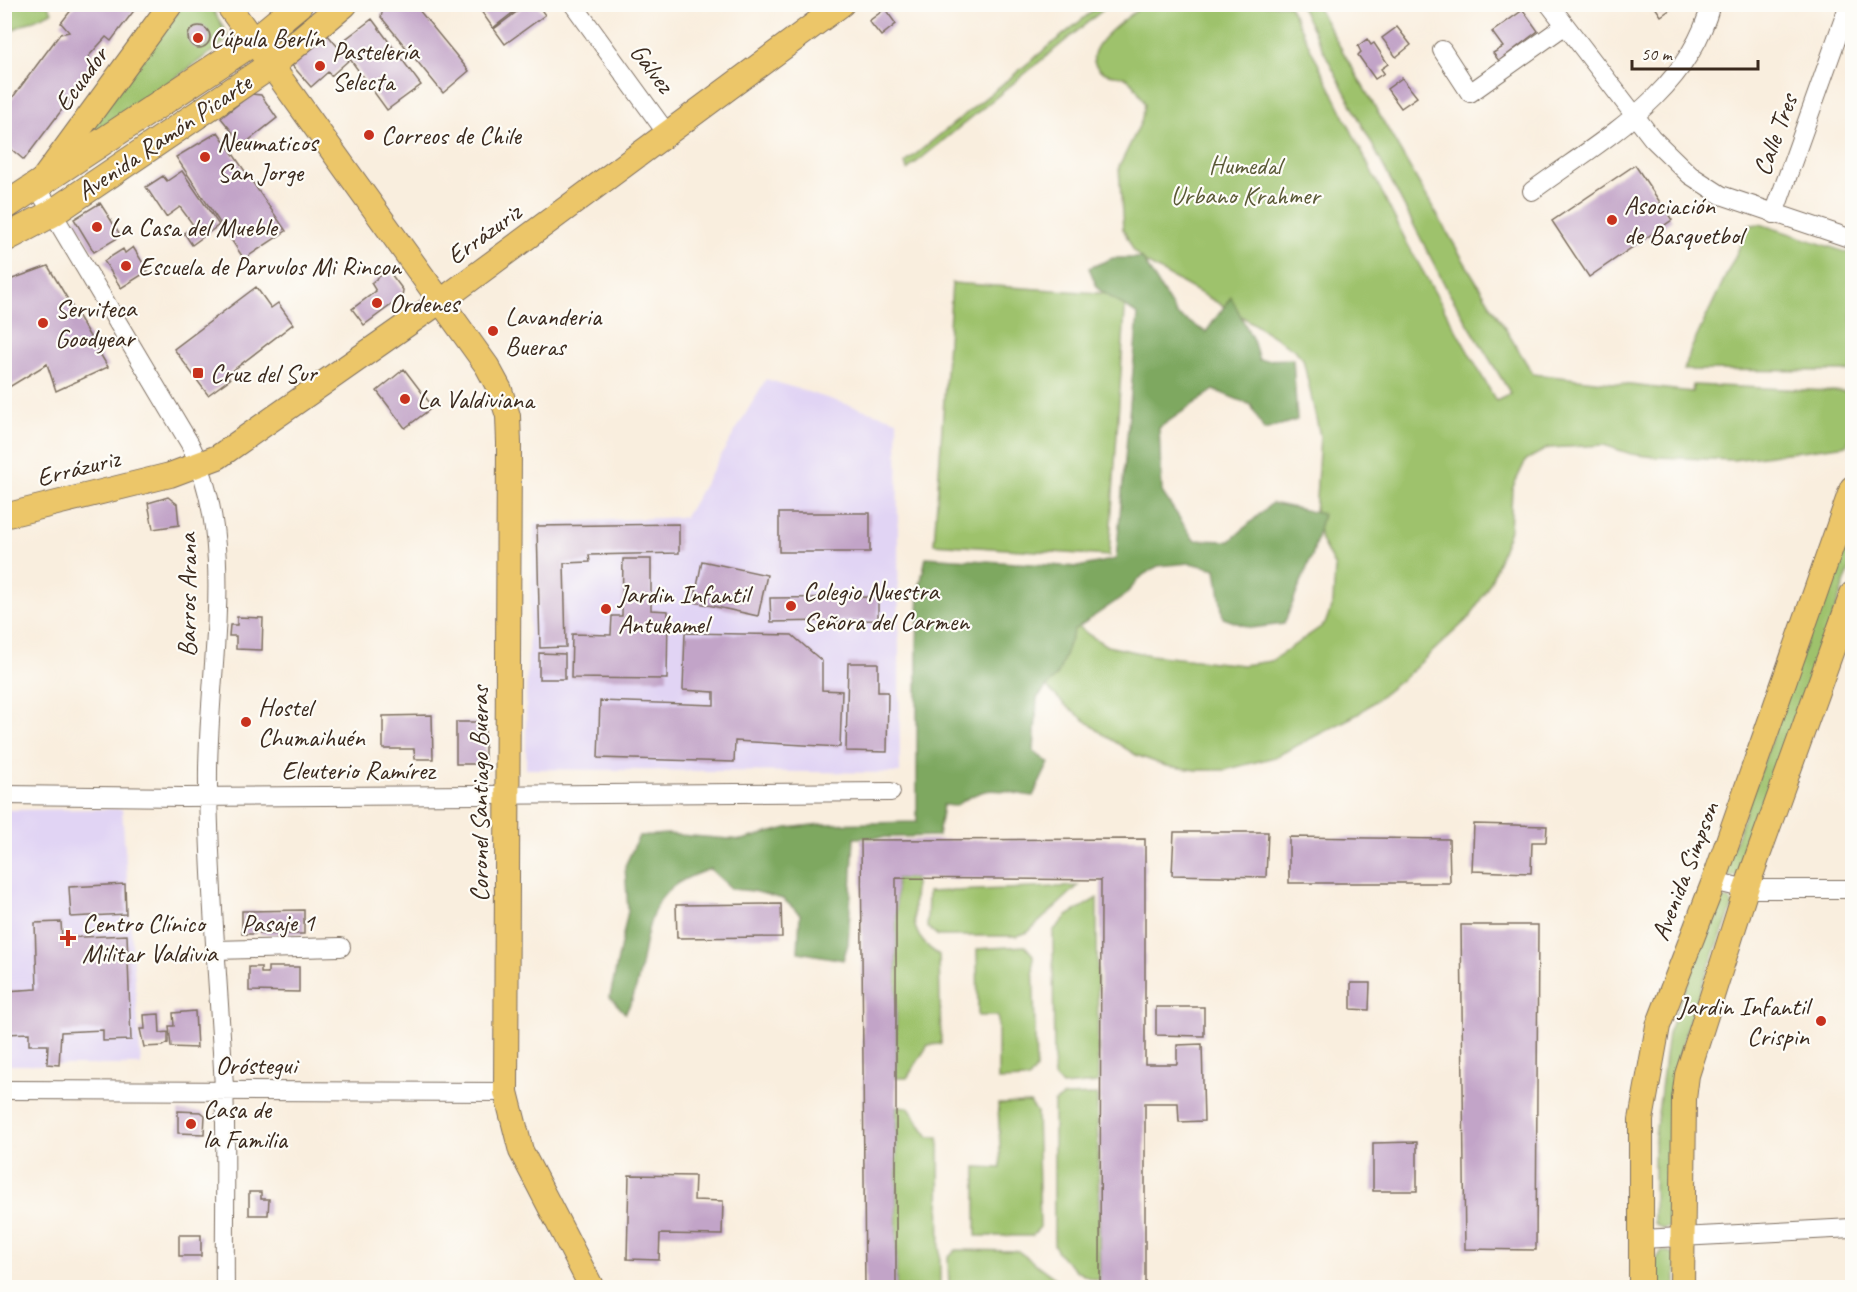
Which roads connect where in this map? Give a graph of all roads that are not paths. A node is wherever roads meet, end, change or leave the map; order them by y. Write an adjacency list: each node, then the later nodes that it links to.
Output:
1 (171, 4): 16 (main road, Ecuador)
2 (226, 4): 11 (main road, Coronel Santiago Bueras)
3 (299, 4): 11 (highway, Avenida Ramón Picarte)
4 (344, 4): 13 (highway, Avenida Ramón Picarte)
5 (573, 4): 15 (street, Gálvez)
6 (842, 4): 15 (main road, Errázuriz)
7 (1549, 4): 10 (street)
8 (1711, 4): 14 (street)
9 (1849, 4): 20 (street, Calle Tres)
10 (1564, 26): 12 (street); 14 (street)
11 (253, 42): 13 (main road, Coronel Santiago Bueras); 16 (highway, Avenida Ramón Picarte)
12 (1442, 50)
13 (271, 65): 19 (highway, Avenida Ramón Picarte); 23 (main road, Coronel Santiago Bueras)
14 (1635, 116): 17 (street); 20 (street)
15 (669, 135): 23 (main road, Errázuriz)
16 (37, 187): 18 (highway, Avenida Ramón Picarte); 19 (street, Barros Arana)
17 (1532, 191)
18 (4, 207)
19 (51, 214): 21 (highway, Avenida Ramón Picarte); 24 (street, Barros Arana)
20 (1774, 214): 22 (street)
21 (4, 238)
22 (1852, 239)
23 (440, 302): 24 (main road, Errázuriz); 30 (main road, Coronel Santiago Bueras)
24 (201, 466): 26 (main road, Errázuriz); 32 (street, Barros Arana)
25 (1852, 488): 27 (main road, Avenida Simpson)
26 (4, 516)
27 (1846, 526): 33 (main road, Avenida Simpson)
28 (1852, 594): 34 (main road)
29 (891, 792): 30 (street, Eleuterio Ramírez)
30 (506, 794): 32 (street, Eleuterio Ramírez); 40 (main road, Coronel Santiago Bueras)
31 (4, 795): 32 (street, Eleuterio Ramírez)
32 (208, 797): 37 (street, Barros Arana)
33 (1714, 880): 34 (street); 43 (main road, Avenida Simpson)
34 (1746, 889): 35 (street); 42 (main road)
35 (1852, 889)
36 (341, 947): 37 (street, Pasaje 1)
37 (215, 950): 39 (street, Barros Arana)
38 (4, 1090): 39 (street, Oróstegui)
39 (224, 1090): 40 (street, Oróstegui); 44 (street, Barros Arana)
40 (506, 1092): 45 (main road, Coronel Santiago Bueras)
41 (1852, 1228): 42 (street)
42 (1684, 1237): 43 (street); 47 (main road)
43 (1642, 1239): 46 (main road, Avenida Simpson)
44 (225, 1287)
45 (592, 1287)
46 (1641, 1287)
47 (1682, 1287)

